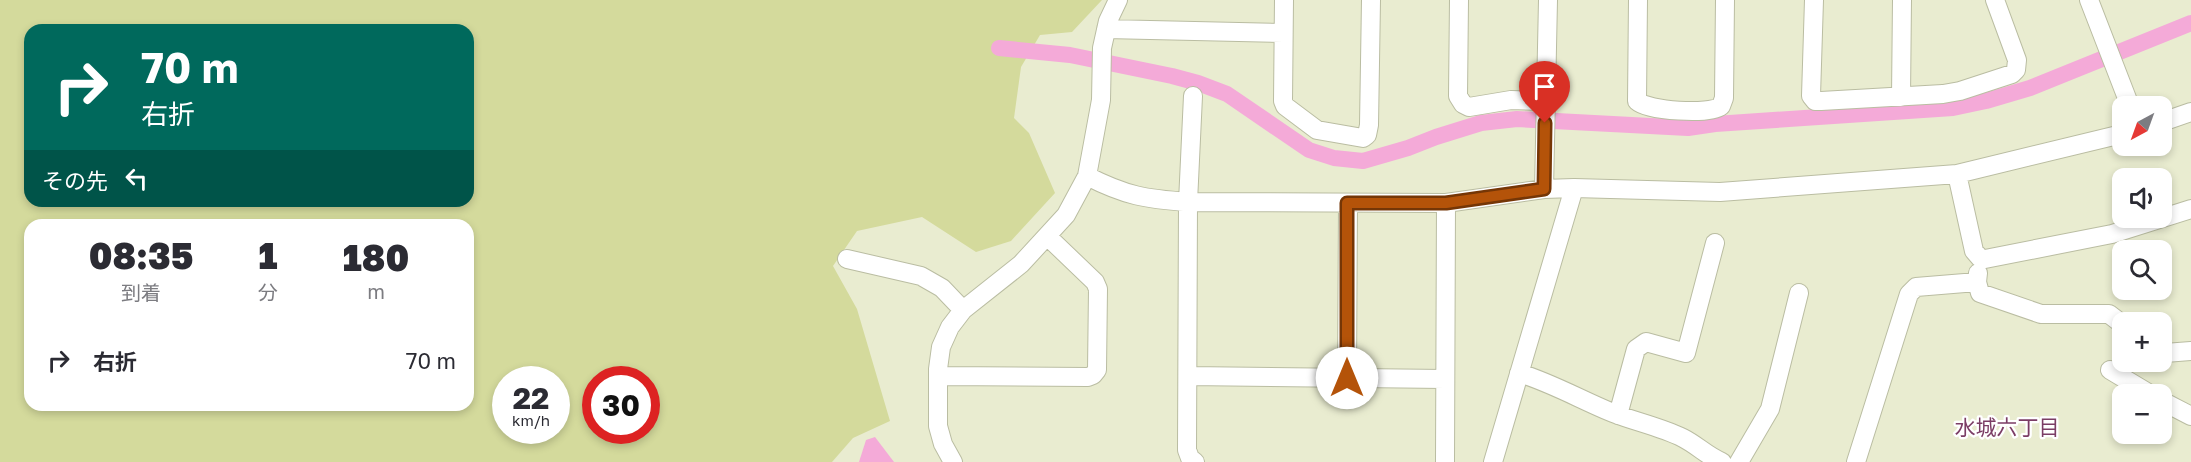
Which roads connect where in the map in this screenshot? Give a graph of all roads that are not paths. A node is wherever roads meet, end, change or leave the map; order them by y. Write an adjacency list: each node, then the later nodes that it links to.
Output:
1 (1118, 0): 12 (street)
2 (1284, 0): 13 (street)
3 (1371, 0): 13 (street)
4 (1459, 0): 17 (street)
5 (1548, 0): 17 (street)
6 (1638, 0): 7 (street)
7 (1725, 0)
8 (1814, 0): 15 (street)
9 (1902, 0): 15 (street)
10 (1995, 0): 15 (street)
11 (2089, 0): 16 (street)
12 (1106, 29): 13 (street); 22 (street)
13 (1283, 33)
14 (1193, 96): 25 (street)
15 (1901, 96)
16 (2126, 96)
17 (1545, 101): 24 (street)
18 (2191, 112): 19 (street)
19 (2172, 119)
20 (2112, 136): 21 (street)
21 (1957, 174): 23 (street); 31 (street)
22 (1087, 176): 25 (street); 29 (street)
23 (1574, 188): 24 (street); 40 (street)
24 (1544, 189): 27 (street)
25 (1188, 202): 26 (street); 41 (street)
26 (1347, 203): 27 (street); 43 (street)
27 (1446, 203): 44 (street)
28 (2191, 209): 31 (street)
29 (1047, 236): 35 (street); 42 (street)
30 (1715, 243): 47 (street)
31 (1980, 258): 33 (street)
32 (847, 259): 35 (street)
33 (1977, 282): 36 (street); 55 (street)
34 (1799, 293): 49 (street)
35 (963, 310): 42 (street)
36 (2112, 316)
37 (2191, 351): 38 (street)
38 (2172, 352)
39 (2110, 370): 45 (street)
40 (1519, 373): 47 (street); 53 (street)
41 (1188, 375): 43 (street); 51 (street)
42 (938, 376): 50 (street)
43 (1347, 378): 44 (street)
44 (1445, 379): 52 (street)
45 (2133, 384)
46 (2172, 406): 48 (street)
47 (1618, 415): 54 (street)
48 (2191, 416)
49 (1742, 461)
50 (953, 462)
51 (1195, 462)
52 (1445, 462)
53 (1493, 462)
54 (1722, 462)
55 (1856, 462)

